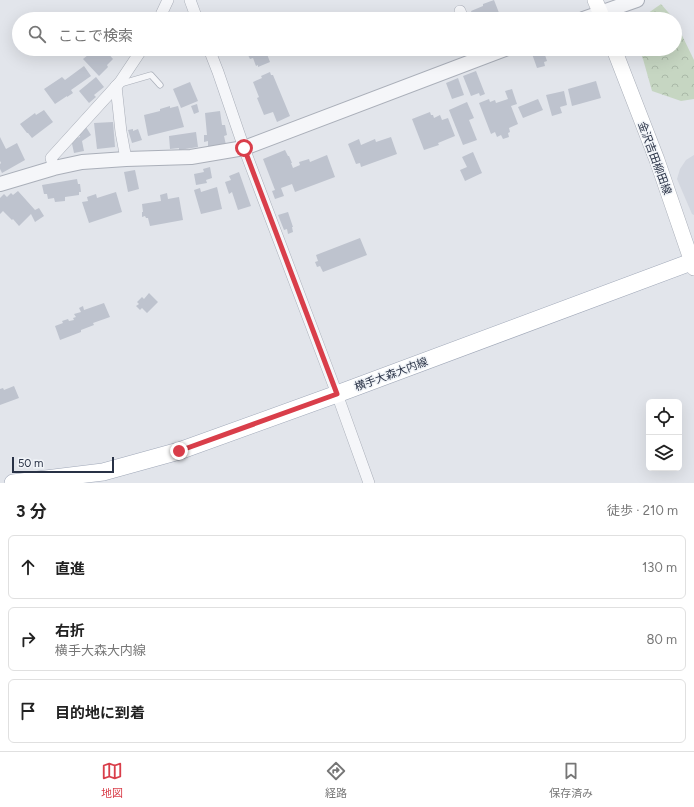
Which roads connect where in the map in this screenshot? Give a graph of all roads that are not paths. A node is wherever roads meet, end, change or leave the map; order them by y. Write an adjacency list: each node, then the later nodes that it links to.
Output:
1 (168, 0): 5 (street)
2 (190, 0): 6 (street)
3 (637, 0): 4 (street)
4 (599, 11)
5 (163, 12)
6 (194, 12)
7 (137, 56): 12 (street)
8 (212, 56): 13 (street)
9 (472, 56): 13 (street)
10 (617, 56): 17 (main road, 金沢吉田柳田線)
11 (160, 85): 12 (lane)
12 (116, 86): 14 (street); 15 (street)
13 (244, 148): 14 (street); 18 (street)
14 (126, 160): 15 (street)
15 (54, 168): 16 (street)
16 (0, 184)
17 (693, 264): 18 (main road, 横手大森大内線)
18 (337, 394): 19 (main road, 横手大森大内線); 20 (street)
19 (13, 483)
20 (369, 483)

